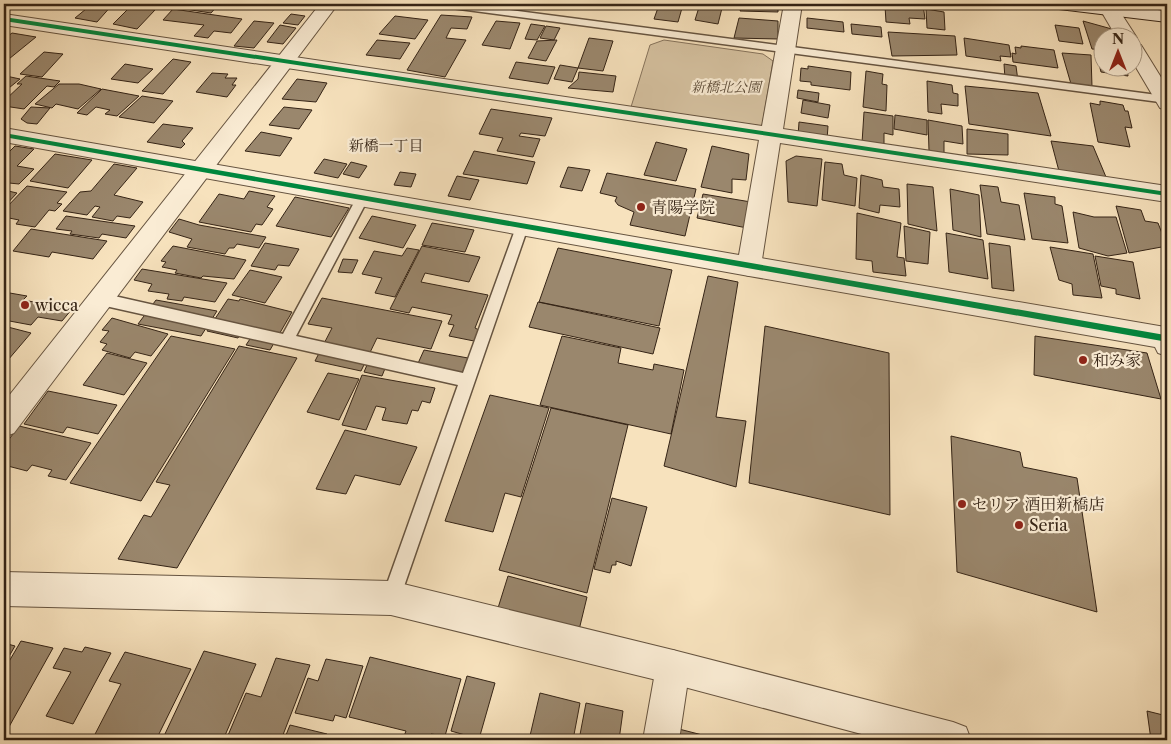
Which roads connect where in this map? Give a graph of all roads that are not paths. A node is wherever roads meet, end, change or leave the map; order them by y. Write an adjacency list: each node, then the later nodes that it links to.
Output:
1 (329, 4): 10 (street)
2 (444, 4): 9 (lane)
3 (793, 4): 9 (street)
4 (1059, 4): 5 (street)
5 (1107, 7): 6 (street); 8 (street)
6 (1167, 17)
7 (4, 20): 10 (street)
8 (1120, 28)
9 (786, 50): 12 (lane); 14 (street)
10 (285, 62): 14 (street); 15 (street)
11 (1144, 66): 12 (street)
12 (1166, 102)
13 (4, 135): 15 (street)
14 (772, 135): 16 (street); 19 (street)
15 (200, 170): 17 (street); 20 (street)
16 (1167, 194)
17 (362, 198): 18 (street); 21 (lane)
18 (522, 227): 19 (street); 23 (lane)
19 (749, 266): 22 (street)
20 (100, 299): 21 (lane); 24 (street)
21 (286, 340): 23 (lane)
22 (1167, 345)
23 (468, 381): 26 (lane)
24 (4, 424)
25 (4, 589): 26 (street)
26 (391, 598): 27 (street)
27 (673, 667): 28 (street); 29 (street)
28 (661, 740)
29 (952, 740)

